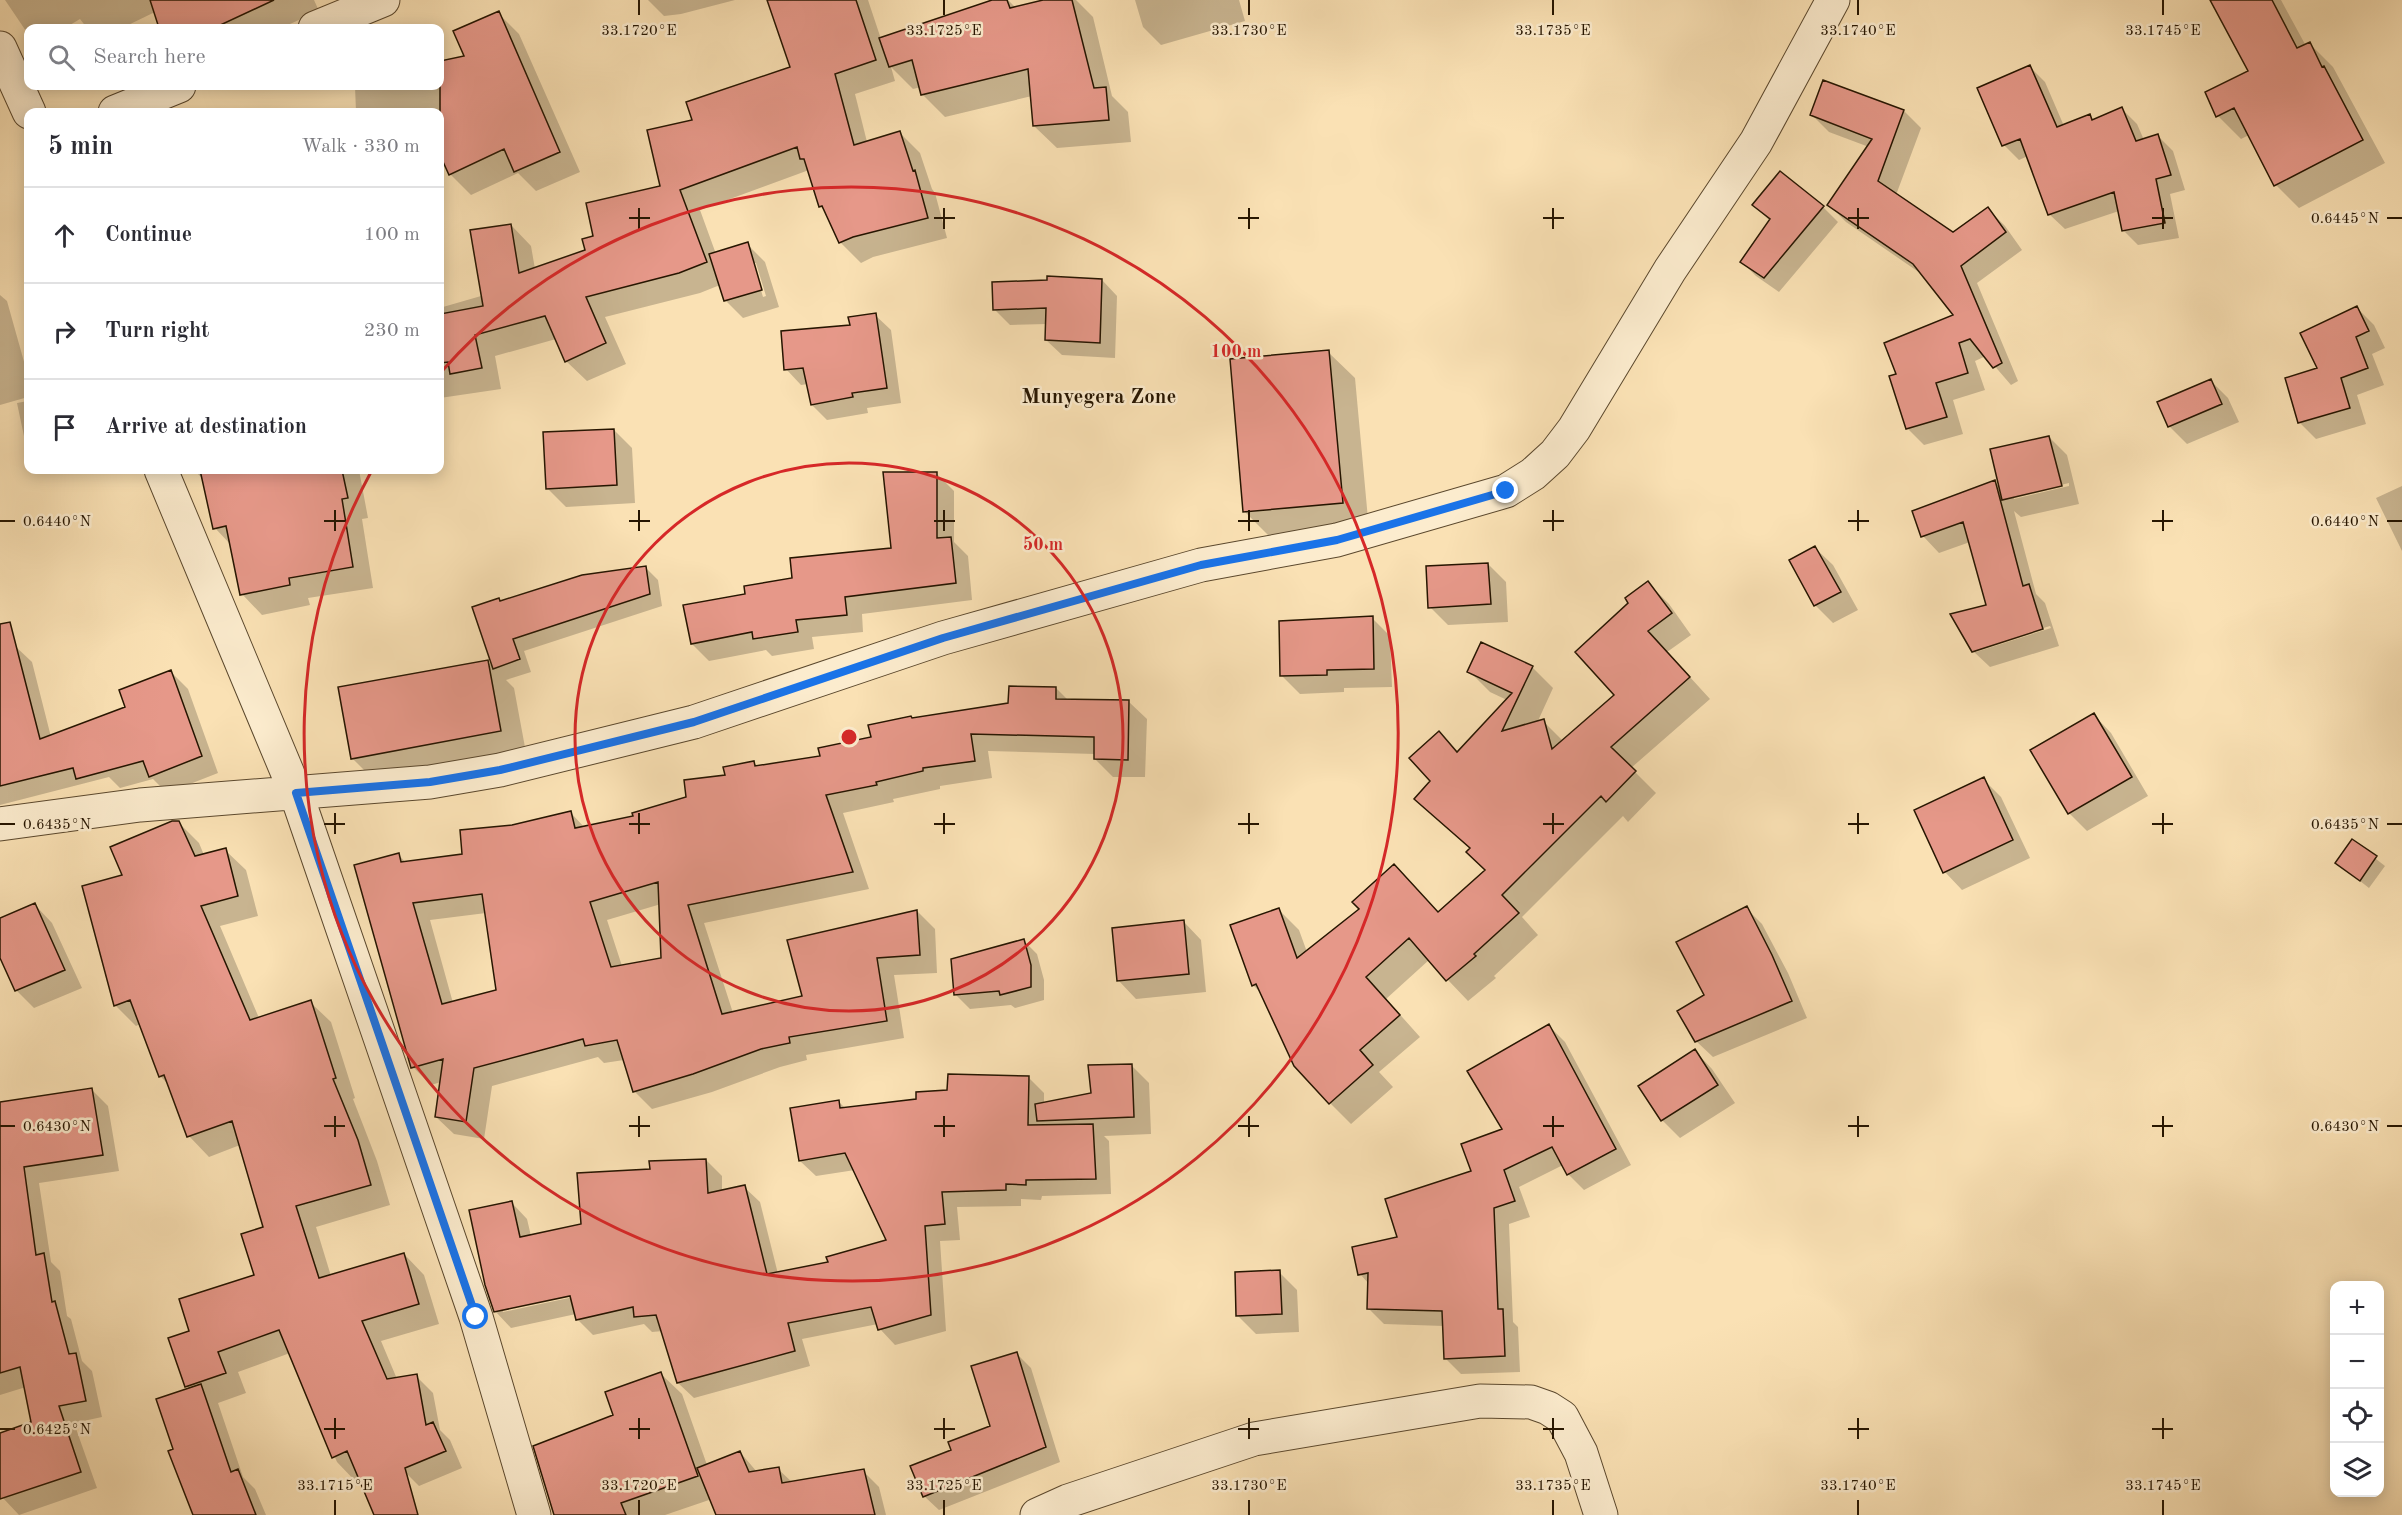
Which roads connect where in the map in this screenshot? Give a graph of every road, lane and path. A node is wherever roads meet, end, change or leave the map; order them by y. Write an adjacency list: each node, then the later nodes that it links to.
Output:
1 (383, 0): 3 (street)
2 (1833, 0): 9 (street)
3 (325, 24)
4 (0, 48): 6 (street)
5 (169, 90): 7 (street)
6 (27, 108)
7 (125, 108)
8 (163, 474): 9 (street)
9 (296, 793): 10 (street); 11 (street)
10 (0, 824)
11 (534, 1515)
12 (1037, 1515): 13 (street)
13 (1601, 1515)

